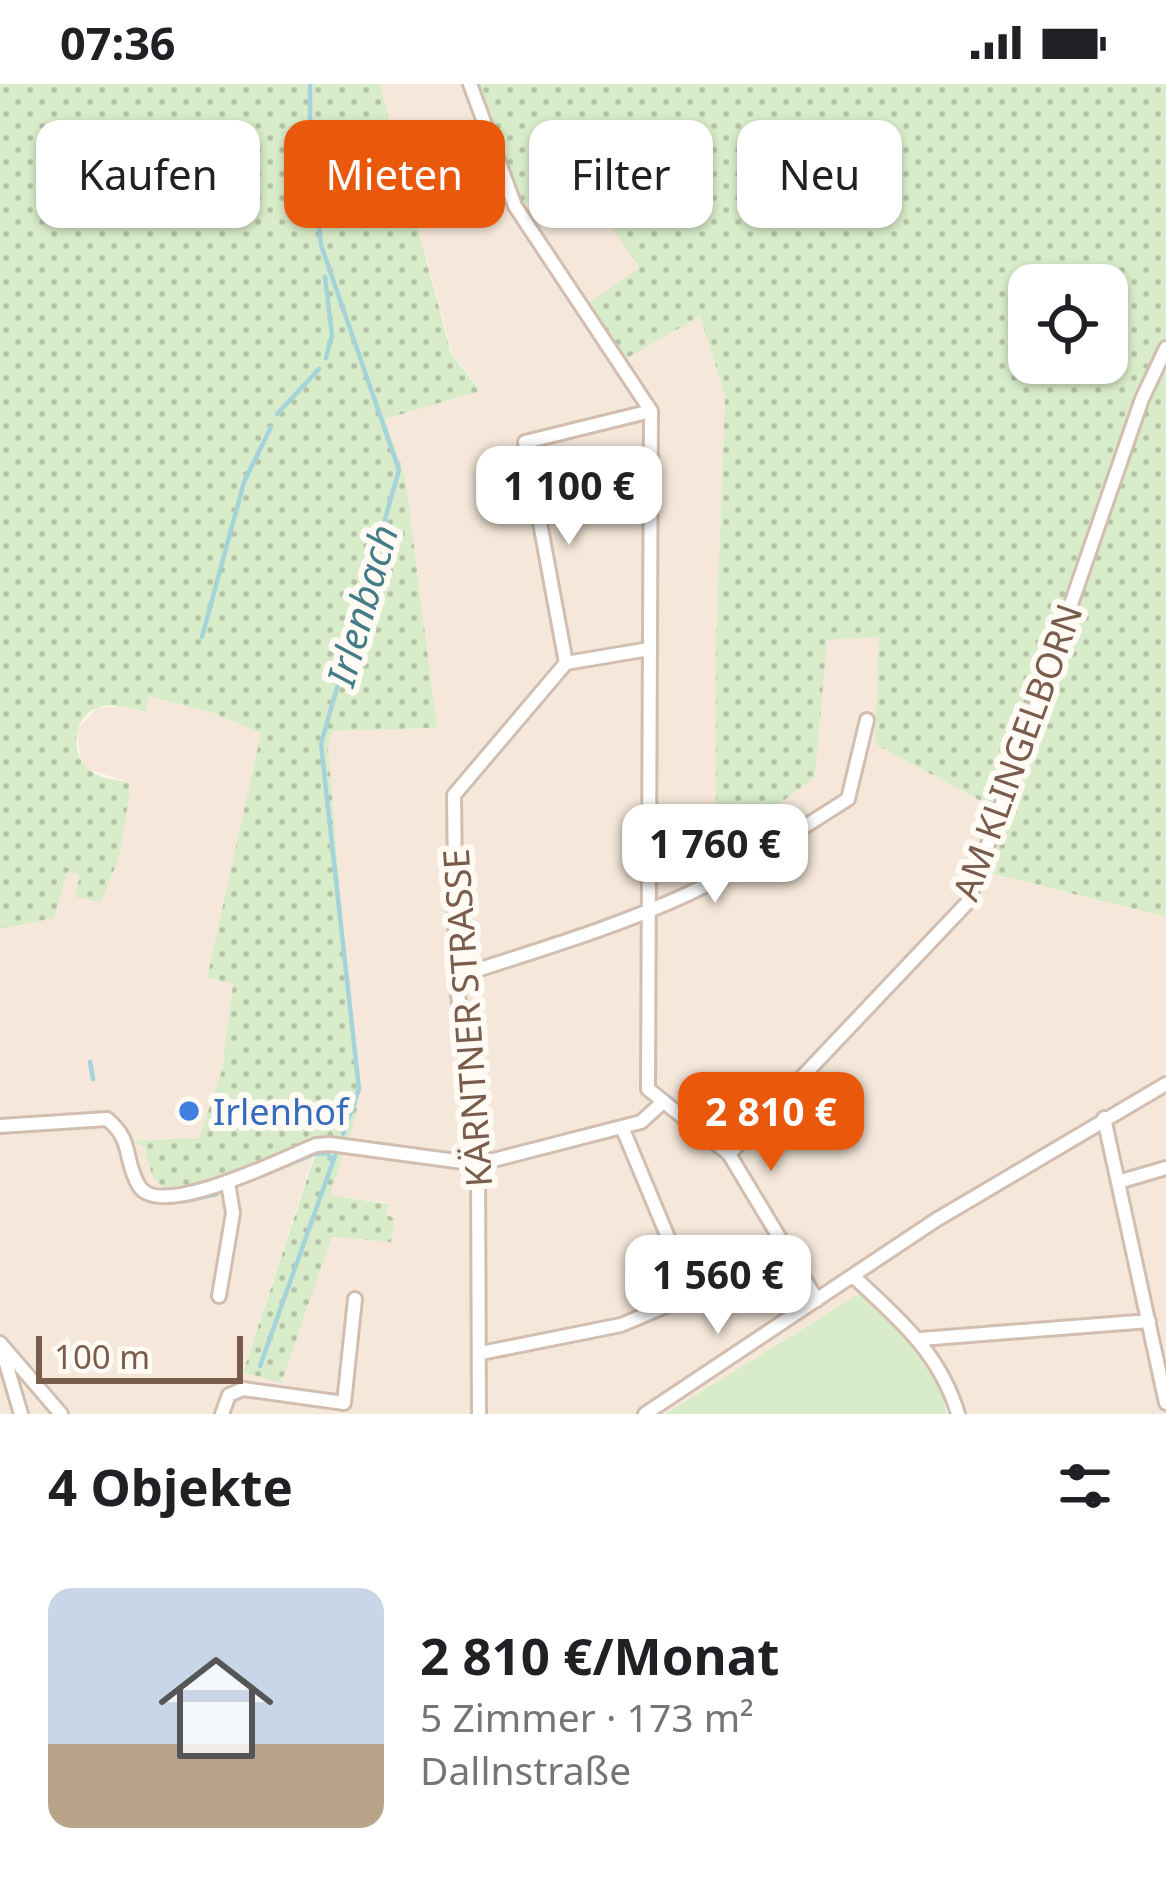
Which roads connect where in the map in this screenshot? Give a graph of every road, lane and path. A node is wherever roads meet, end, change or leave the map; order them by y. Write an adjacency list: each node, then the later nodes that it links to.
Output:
1 (470, 84): 3 (street)
2 (1166, 348): 14 (street, AM KLINGELBORN)
3 (650, 411): 4 (street); 5 (street)
4 (649, 650): 5 (street); 7 (street)
5 (566, 663): 8 (street, KÄRNTNER STRASSE)
6 (867, 720): 7 (street)
7 (650, 910): 8 (street); 10 (street)
8 (456, 977): 15 (street, KÄRNTNER STRASSE)
9 (1166, 1084): 11 (street)
10 (663, 1102): 13 (street); 14 (street)
11 (1104, 1118): 17 (street); 19 (street)
12 (0, 1126): 18 (street)
13 (622, 1127): 15 (street); 26 (street)
14 (729, 1154): 22 (street)
15 (478, 1164): 18 (street); 26 (street, KÄRNTNER STRASSE)
16 (1166, 1168): 17 (street)
17 (1118, 1182): 23 (street)
18 (228, 1183): 20 (street)
19 (854, 1276): 22 (street); 24 (street)
20 (219, 1296)
21 (355, 1299): 28 (street)
22 (818, 1300): 33 (street)
23 (1149, 1321): 24 (street); 27 (street)
24 (921, 1339): 34 (street)
25 (0, 1343): 29 (street); 30 (street)
26 (481, 1353): 32 (street, KÄRNTNER STRASSE)
27 (1165, 1396)
28 (342, 1408): 31 (street)
29 (21, 1414)
30 (61, 1414)
31 (221, 1414)
32 (479, 1414)
33 (645, 1414)
34 (958, 1414)

